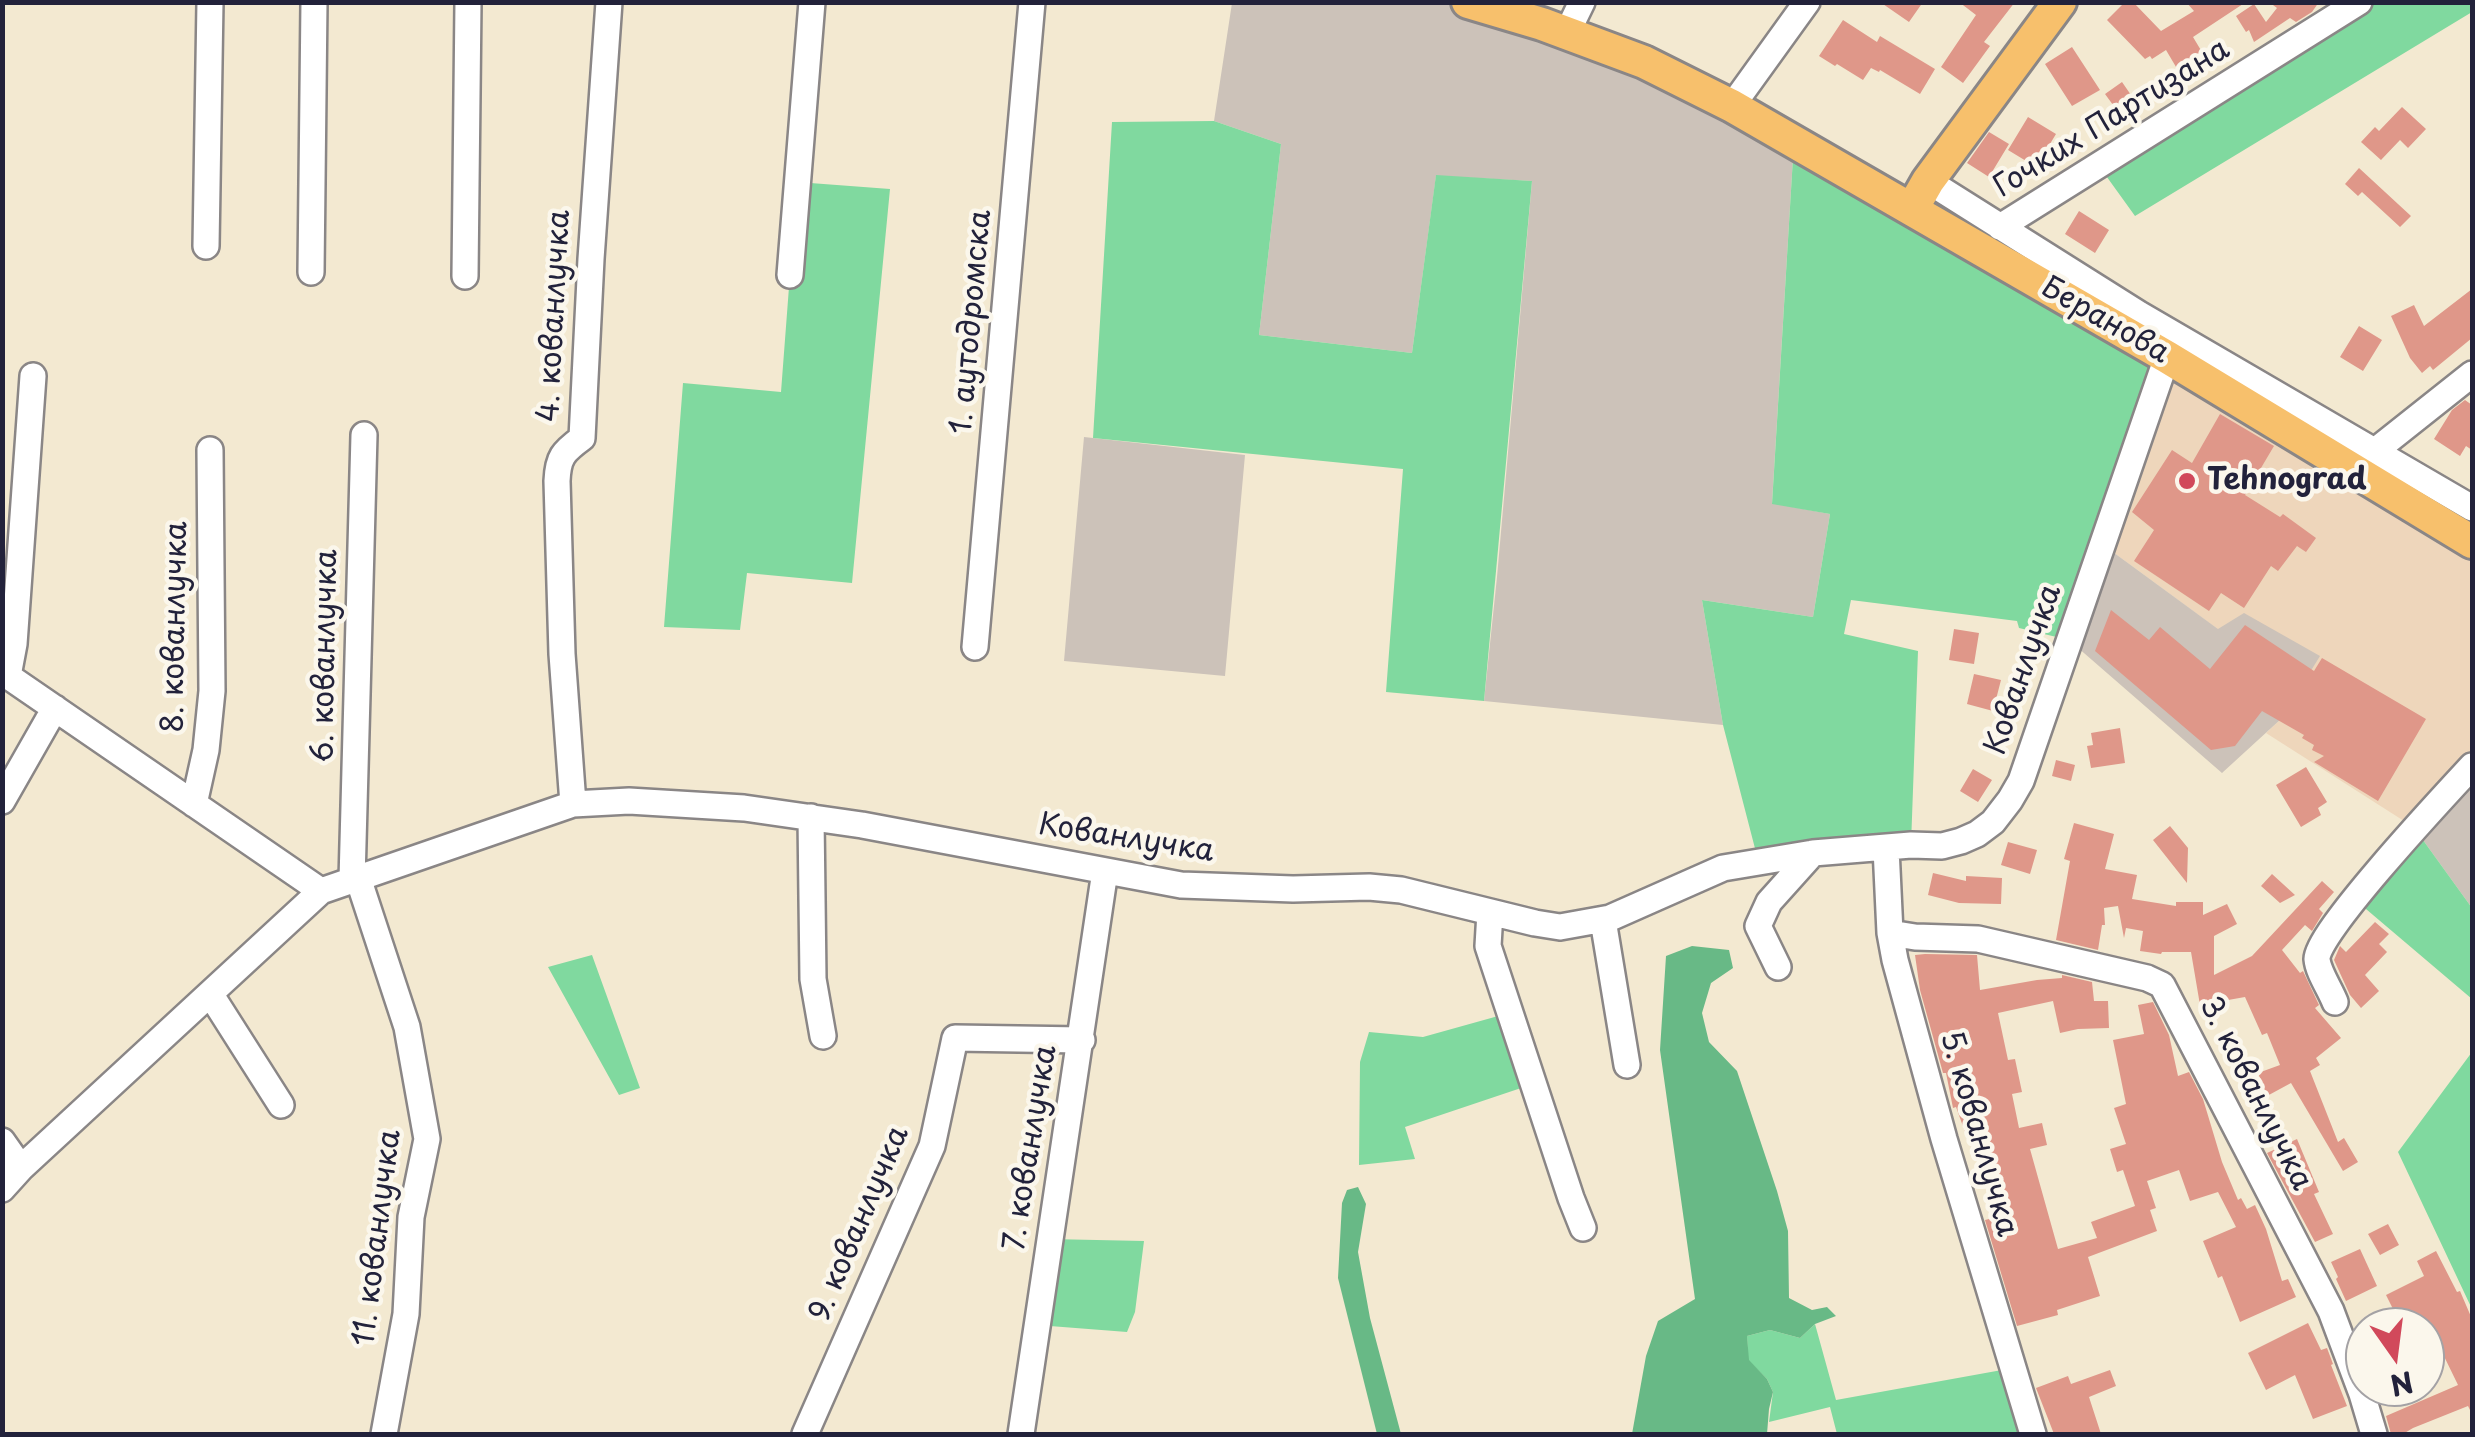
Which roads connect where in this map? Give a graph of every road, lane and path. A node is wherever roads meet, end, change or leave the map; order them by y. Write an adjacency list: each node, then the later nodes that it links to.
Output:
1 (210, 2): 16 (street)
2 (314, 2): 17 (street)
3 (468, 2): 19 (street)
4 (609, 2): 34 (street, 4. кованлучка)
5 (812, 2): 18 (street)
6 (1032, 2): 28 (street, 1. аутодромска)
7 (1468, 2): 12 (main road, Беранова)
8 (1582, 2): 12 (street)
9 (1806, 2): 13 (street)
10 (2060, 2): 14 (main road)
11 (2359, 2): 15 (street, Гочких Партизана)
12 (1566, 33): 13 (main road, Беранова)
13 (1732, 106): 14 (main road, Беранова)
14 (1920, 195): 15 (street, Беранова); 20 (main road, Беранова)
15 (2000, 228): 25 (street, Беранова)
16 (206, 246)
17 (311, 272)
18 (790, 275)
19 (466, 276)
20 (2167, 357): 27 (main road, Беранова); 36 (street, Кованлучка)
21 (2472, 374): 25 (street)
22 (33, 376): 29 (street, 8. кованлучка)
23 (364, 435): 39 (street, 6. кованлучка)
24 (210, 450): 33 (street, 8. кованлучка)
25 (2376, 452): 26 (street, Беранова)
26 (2472, 508)
27 (2472, 542)
28 (975, 647)
29 (5, 674): 30 (street, 8. кованлучка)
30 (55, 708): 32 (street); 33 (street, 8. кованлучка)
31 (2472, 766): 46 (street)
32 (2, 801)
33 (194, 804): 40 (street, 8. кованлучка)
34 (573, 804): 35 (street, Кованлучка); 39 (street, Кованлучка)
35 (811, 817): 38 (street, Кованлучка); 47 (street)
36 (1886, 848): 37 (street, Кованлучка); 43 (street, 5. кованлучка)
37 (1812, 853): 42 (street, Кованлучка); 44 (street)
38 (1105, 872): 41 (street, Кованлучка); 48 (street, 7. кованлучка)
39 (355, 879): 40 (street, Кованлучка); 55 (street, 11. кованлучка)
40 (321, 891): 45 (street, Кованлучка)
41 (1490, 912): 42 (street, Кованлучка); 54 (street)
42 (1604, 920): 49 (street)
43 (1890, 933): 58 (street, 5. кованлучка); 59 (street, 3. кованлучка)
44 (1778, 967)
45 (210, 995): 50 (street); 52 (street, Кованлучка)
46 (2336, 1002)
47 (823, 1036)
48 (1082, 1040): 56 (street, 9. кованлучка); 57 (street, 7. кованлучка)
49 (1627, 1065)
50 (281, 1105)
51 (2, 1141): 52 (street)
52 (22, 1168): 53 (street, Кованлучка)
53 (2, 1189)
54 (1583, 1228)
55 (384, 1434)
56 (806, 1434)
57 (1021, 1434)
58 (2033, 1434)
59 (2374, 1434)

